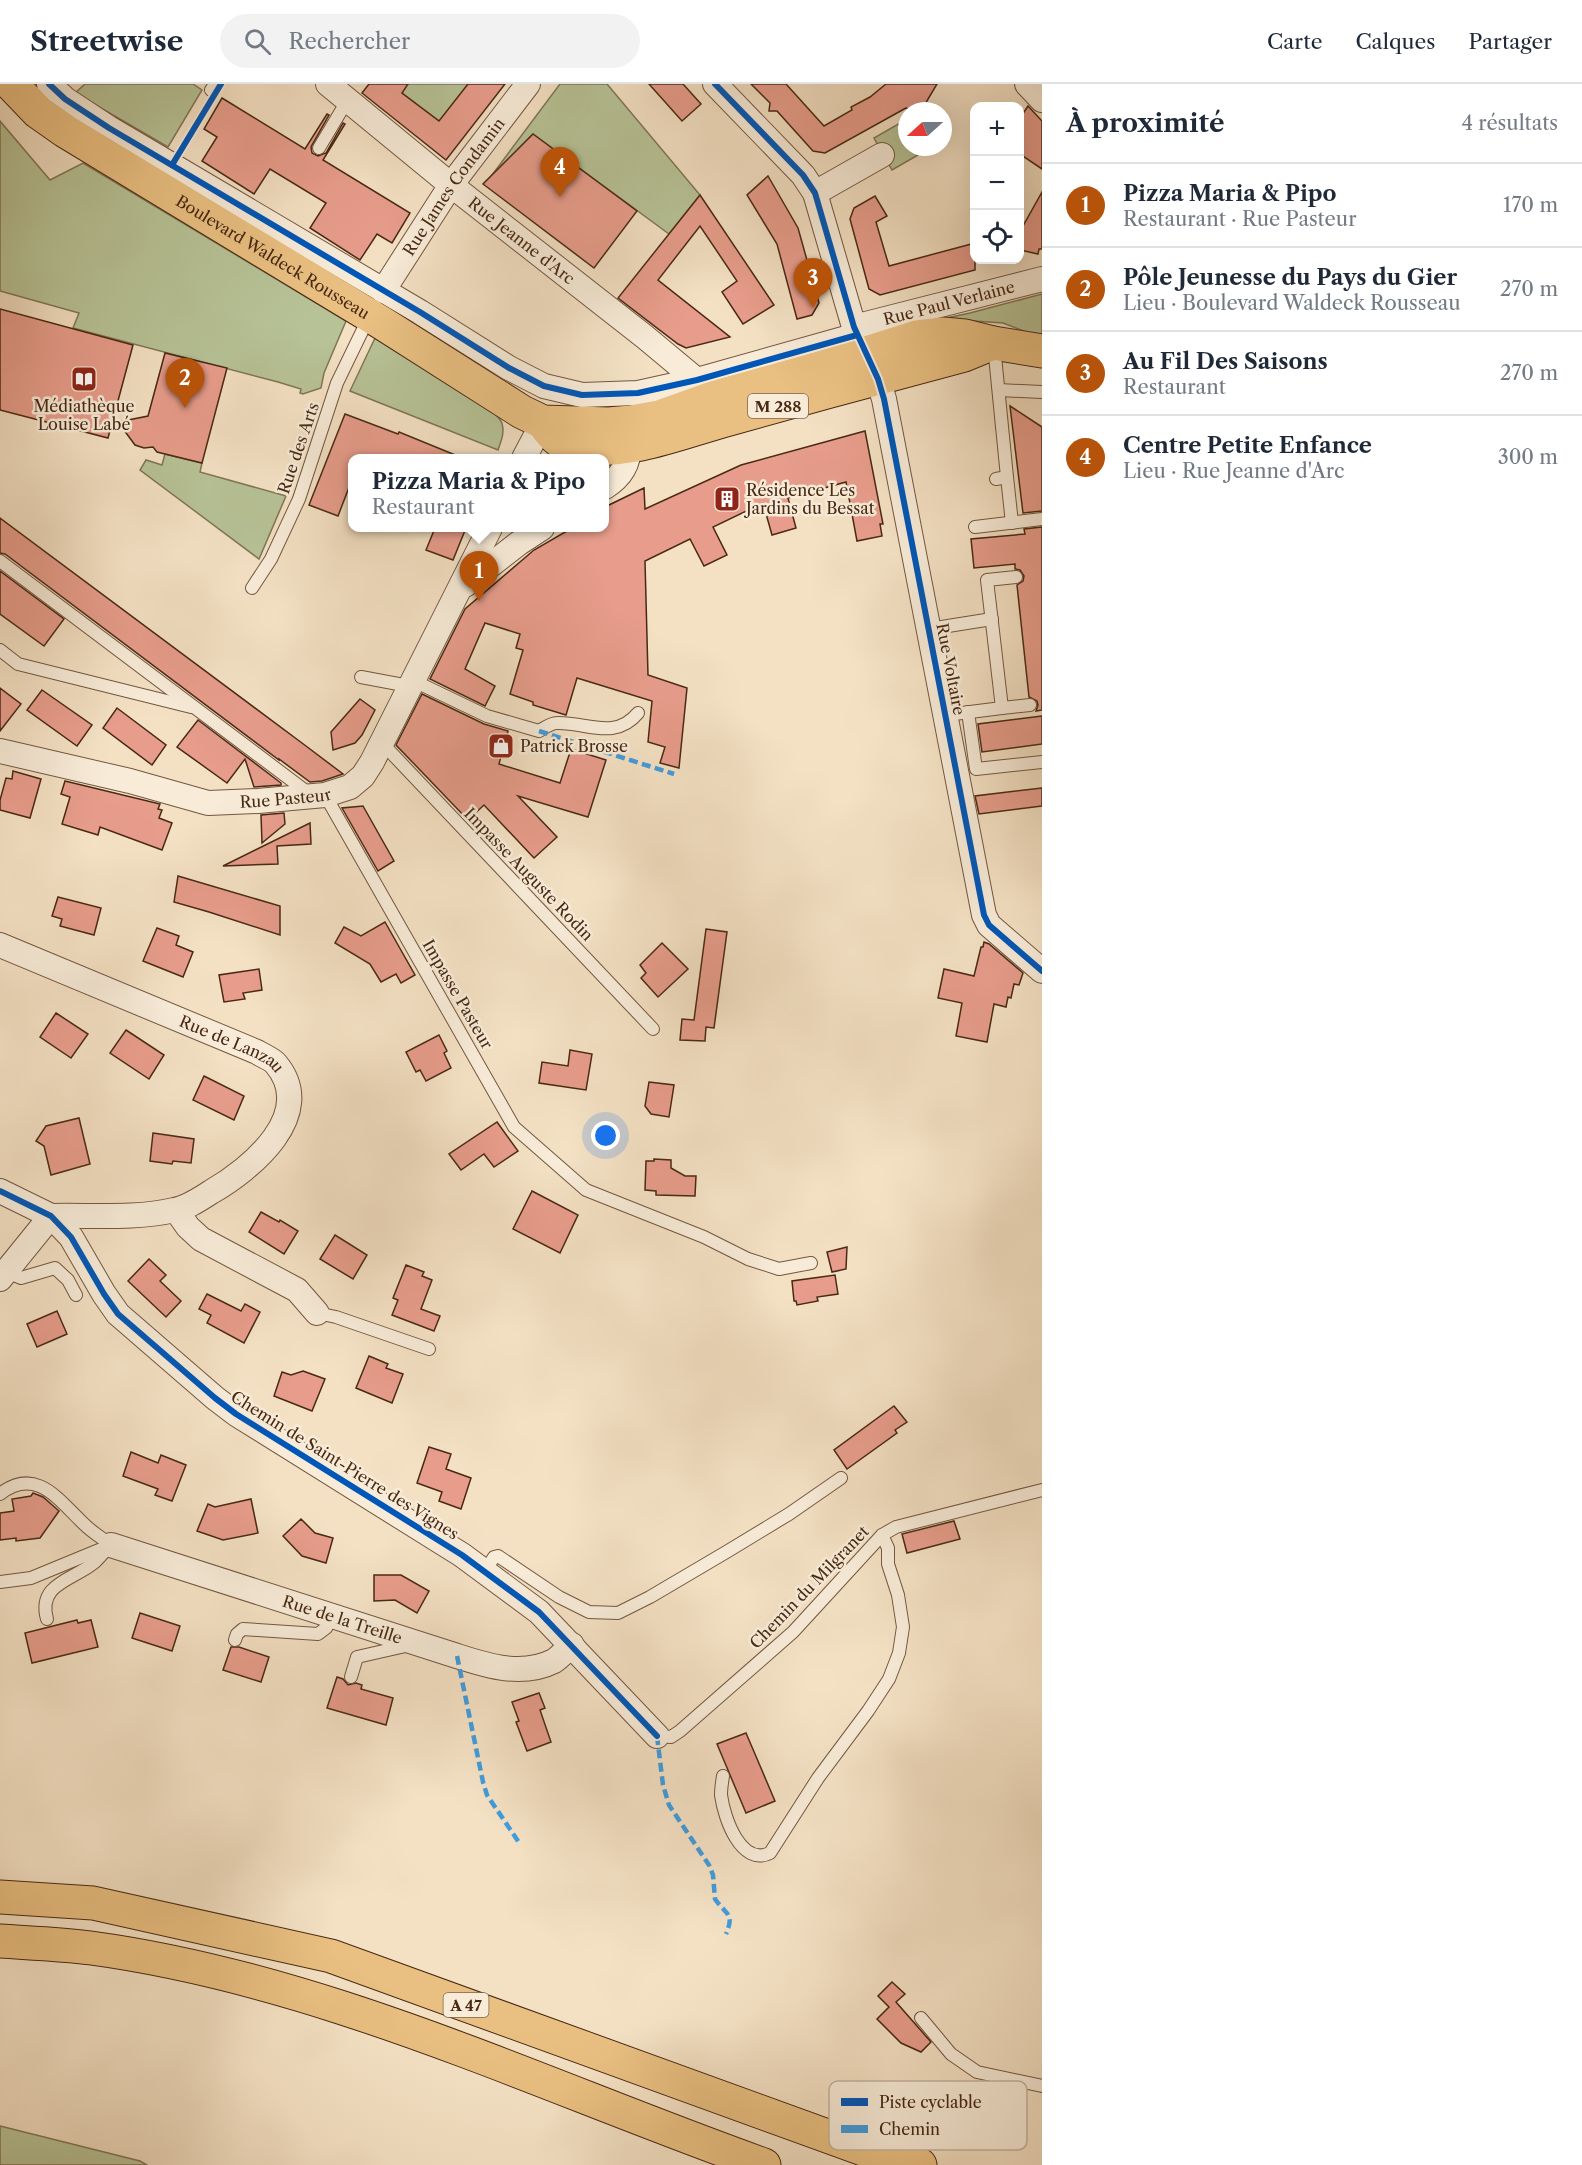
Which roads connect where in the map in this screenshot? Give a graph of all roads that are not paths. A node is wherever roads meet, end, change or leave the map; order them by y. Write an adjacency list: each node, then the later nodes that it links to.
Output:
1 (11, 84): 9 (main road, Boulevard Waldeck Rousseau / M 288)
2 (328, 84): 8 (street, Rue Jeanne d'Arc)
3 (528, 84): 12 (street, Rue James Condamin)
4 (715, 84): 13 (street)
5 (1027, 84): 7 (street)
6 (55, 89): 9 (street); 14 (street)
7 (1042, 100)
8 (348, 101): 10 (lane); 12 (street, Rue Jeanne d'Arc)
9 (65, 132): 15 (main road, Boulevard Waldeck Rousseau / M 288)
10 (319, 148)
11 (882, 155): 13 (street)
12 (451, 185): 17 (street, Rue James Condamin); 23 (street, Rue Jeanne d'Arc)
13 (815, 193): 20 (street, Rue Voltaire)
14 (343, 267): 15 (lane); 17 (street)
15 (305, 278): 17 (main road, Boulevard Waldeck Rousseau / M 288)
16 (1042, 279): 20 (street, Rue Paul Verlaine)
17 (376, 303): 18 (street); 21 (main road, Boulevard Waldeck Rousseau / M 288); 37 (lane, Rue des Arts)
18 (420, 312): 21 (street); 23 (street)
19 (993, 343): 20 (main road, Boulevard Waldeck Rousseau / M 288); 22 (main road, Boulevard Waldeck Rousseau / M 288); 24 (lane)
20 (863, 348): 23 (main road, Boulevard Waldeck Rousseau / M 288); 27 (main road, Boulevard Waldeck Rousseau / M 288); 40 (street, Rue Voltaire)
21 (425, 350): 26 (main road, Boulevard Waldeck Rousseau / M 288)
22 (1042, 351)
23 (706, 388): 26 (main road, Boulevard Waldeck Rousseau / M 288)
24 (999, 390): 25 (lane); 31 (lane)
25 (1042, 392)
26 (543, 422): 27 (main road, Boulevard Waldeck Rousseau / M 288); 28 (street)
27 (629, 446): 29 (street)
28 (527, 454)
29 (609, 484)
30 (1042, 519): 31 (lane)
31 (1012, 523): 32 (lane)
32 (975, 526)
33 (488, 532): 38 (street, Rue Pasteur)
34 (536, 532): 38 (street, Rue Pasteur)
35 (0, 561): 45 (lane)
36 (1016, 576): 39 (lane)
37 (252, 588)
38 (459, 590): 43 (street, Rue Pasteur)
39 (992, 619): 40 (lane); 46 (lane)
40 (929, 629): 48 (street, Rue Voltaire)
41 (0, 651): 45 (lane)
42 (361, 677): 43 (lane)
43 (411, 683): 47 (lane); 49 (street, Rue Pasteur)
44 (1030, 705): 46 (lane)
45 (198, 708): 52 (lane)
46 (1002, 708): 48 (lane)
47 (638, 713)
48 (957, 714): 51 (lane); 54 (street, Rue Voltaire)
49 (381, 742): 52 (street, Rue Pasteur); 55 (lane, Impasse Auguste Rodin)
50 (0, 751): 52 (street, Rue Pasteur)
51 (1042, 762)
52 (319, 795): 59 (lane, Impasse Pasteur)
53 (0, 945): 57 (street, Rue de Lanzau)
54 (1042, 971)
55 (653, 1029)
56 (0, 1191): 58 (street, Chemin de Saint-Pierre des Vignes)
57 (176, 1210): 58 (street, Rue de Lanzau); 62 (street)
58 (51, 1216): 60 (street); 69 (street, Chemin de Saint-Pierre des Vignes)
59 (811, 1263)
60 (3, 1275): 61 (lane)
61 (76, 1295)
62 (317, 1313): 63 (lane)
63 (429, 1349)
64 (841, 1478): 69 (lane)
65 (1042, 1490): 67 (lane, Chemin du Milgranet)
66 (0, 1494): 68 (lane)
67 (882, 1535): 77 (lane, Chemin du Milgranet); 78 (lane)
68 (111, 1545): 70 (lane); 71 (street, Rue de la Treille); 72 (lane)
69 (484, 1571): 75 (street, Chemin de Saint-Pierre des Vignes)
70 (0, 1582)
71 (333, 1616): 73 (lane); 74 (street, Rue de la Treille)
72 (47, 1620)
73 (235, 1640)
74 (417, 1643): 75 (street, Rue de la Treille); 76 (lane)
75 (572, 1645): 77 (street, Chemin de Saint-Pierre des Vignes)
76 (351, 1677)
77 (657, 1736)
78 (723, 1776)
79 (0, 1897): 85 (main road, A 47)
80 (0, 1941): 87 (main road, A 47)
81 (921, 2018): 82 (lane)
82 (1019, 2081)
83 (1027, 2083): 84 (lane)
84 (1042, 2086)
85 (829, 2137)
86 (866, 2150): 88 (main road, A 47)
87 (764, 2165)
88 (920, 2165)

